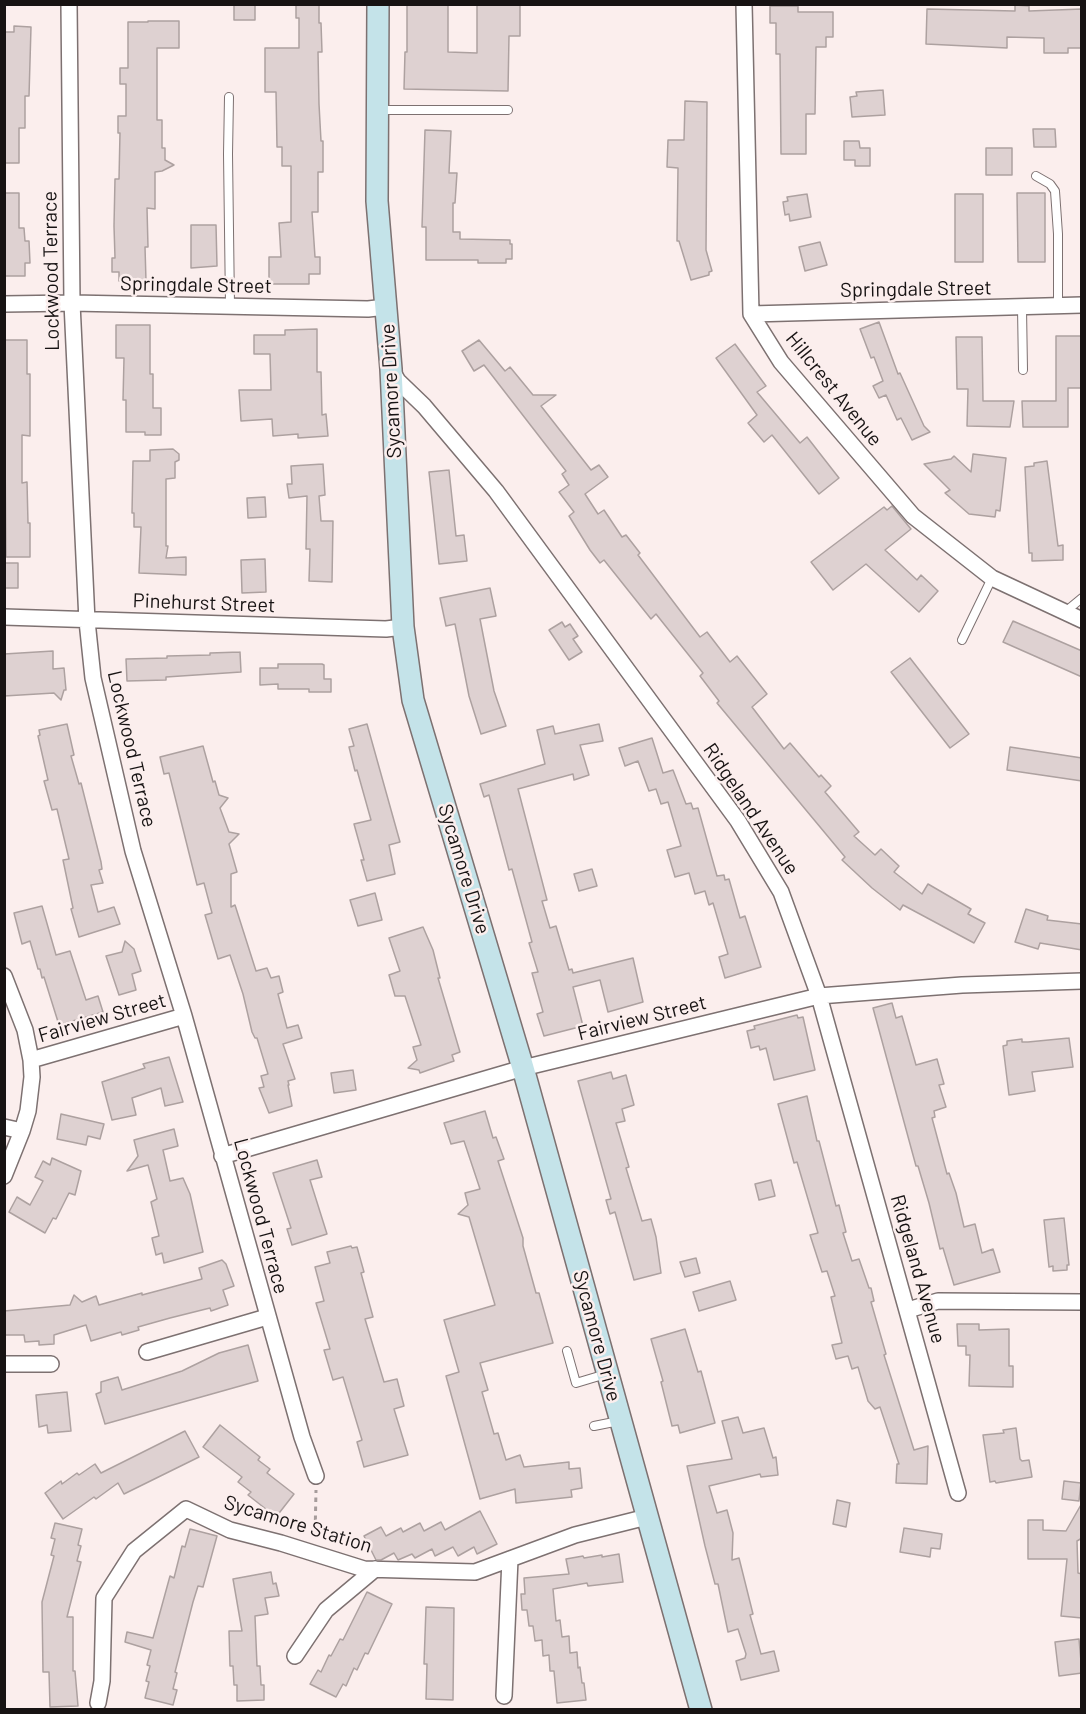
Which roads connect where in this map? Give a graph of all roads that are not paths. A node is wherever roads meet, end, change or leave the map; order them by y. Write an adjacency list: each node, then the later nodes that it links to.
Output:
1 (69, 4): 8 (street, Lockwood Terrace)
2 (378, 4): 5 (street, Sycamore Drive)
3 (744, 4): 15 (street)
4 (229, 97): 12 (lane)
5 (377, 110): 6 (lane); 13 (street, Sycamore Drive)
6 (508, 110)
7 (1036, 176): 11 (lane)
8 (72, 303): 9 (street, Springdale Street); 12 (street, Springdale Street); 23 (street, Lockwood Terrace)
9 (4, 304)
10 (1082, 304): 11 (street, Springdale Street)
11 (1058, 305): 14 (street, Springdale Street)
12 (230, 306): 13 (street, Springdale Street)
13 (386, 307): 16 (street, Sycamore Drive)
14 (1022, 308): 15 (street, Springdale Street); 17 (lane)
15 (751, 314): 18 (street, Hillcrest Avenue)
16 (391, 369): 24 (street, Sycamore Drive); 28 (street, Ridgeland Avenue)
17 (1023, 370)
18 (992, 578): 20 (street, Hillcrest Avenue); 25 (lane)
19 (1082, 598): 20 (lane)
20 (1065, 612): 22 (street, Hillcrest Avenue)
21 (4, 617): 23 (street, Pinehurst Street)
22 (1082, 620)
23 (87, 621): 24 (street, Pinehurst Street); 29 (street, Lockwood Terrace)
24 (403, 627): 31 (street, Sycamore Drive)
25 (962, 640)
26 (4, 975): 30 (street)
27 (1082, 981): 28 (street, Fairview Street)
28 (819, 996): 31 (street, Fairview Street); 37 (street, Ridgeland Avenue)
29 (184, 1016): 30 (street, Fairview Street); 34 (street, Lockwood Terrace)
30 (31, 1060): 33 (street)
31 (523, 1068): 34 (street, Fairview Street); 43 (street, Sycamore Drive)
32 (4, 1127): 33 (street)
33 (22, 1131): 35 (street)
34 (222, 1156): 38 (street, Lockwood Terrace)
35 (4, 1176)
36 (1082, 1302): 37 (street)
37 (908, 1310): 47 (street, Ridgeland Avenue)
38 (267, 1317): 40 (street); 46 (street, Lockwood Terrace)
39 (567, 1351): 43 (lane)
40 (147, 1352)
41 (4, 1364): 42 (street)
42 (51, 1364)
43 (608, 1373): 44 (street, Sycamore Drive)
44 (621, 1421): 45 (lane); 48 (street, Sycamore Drive)
45 (594, 1426)
46 (316, 1476)
47 (958, 1493)
48 (647, 1517): 49 (street, Sycamore Station); 54 (street, Sycamore Drive)
49 (510, 1559): 50 (street, Sycamore Station); 52 (street)
50 (375, 1569): 51 (street, Sycamore Station); 53 (street, Sycamore Station)
51 (295, 1656)
52 (504, 1696)
53 (98, 1703)
54 (701, 1710)

